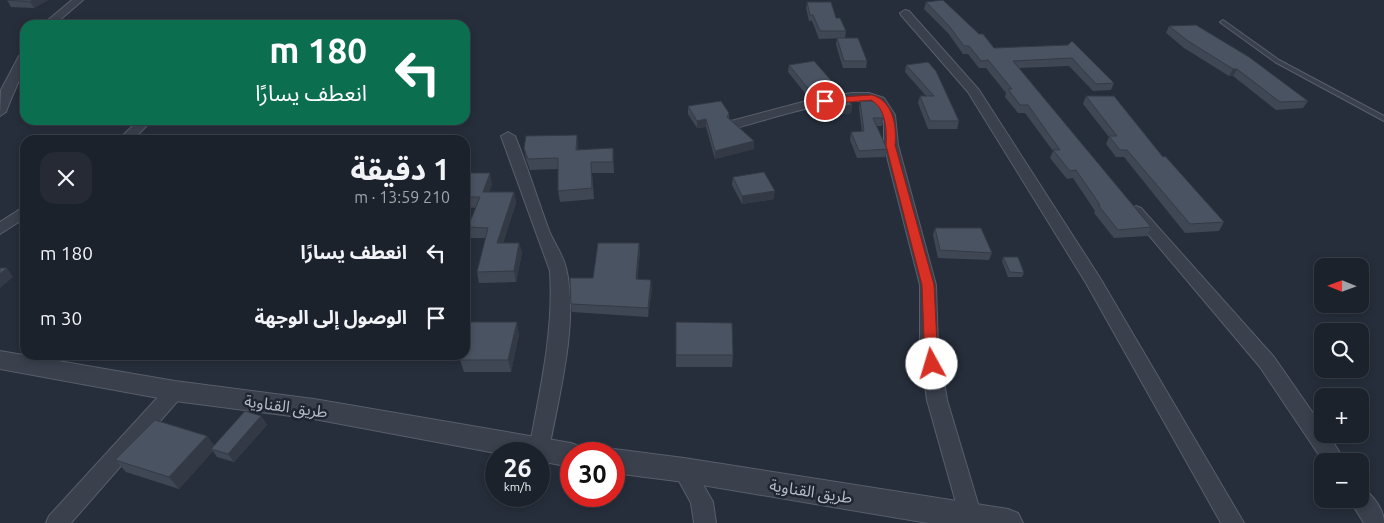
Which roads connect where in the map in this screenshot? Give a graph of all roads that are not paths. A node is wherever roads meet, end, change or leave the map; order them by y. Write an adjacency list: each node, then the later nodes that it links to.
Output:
1 (78, 0): 3 (street)
2 (905, 13): 27 (street)
3 (53, 20)
4 (1223, 22): 7 (lane)
5 (20, 65): 6 (street)
6 (0, 112)
7 (1384, 119)
8 (736, 124): 23 (street)
9 (141, 125): 10 (street)
10 (130, 135)
11 (508, 136): 18 (street)
12 (1125, 198): 19 (street)
13 (20, 215): 14 (street)
14 (0, 230)
15 (0, 360): 16 (street, طريق القناوية)
16 (175, 391): 17 (street, طريق القناوية); 24 (street)
17 (500, 442)
18 (540, 442)
19 (1329, 453)
20 (625, 462): 21 (street, طريق القناوية)
21 (684, 470): 23 (street, طريق القناوية); 25 (street)
22 (1367, 508): 28 (street)
23 (971, 517): 26 (street, طريق القناوية)
24 (57, 523)
25 (705, 523)
26 (1008, 523)
27 (1233, 523)
28 (1377, 523)

